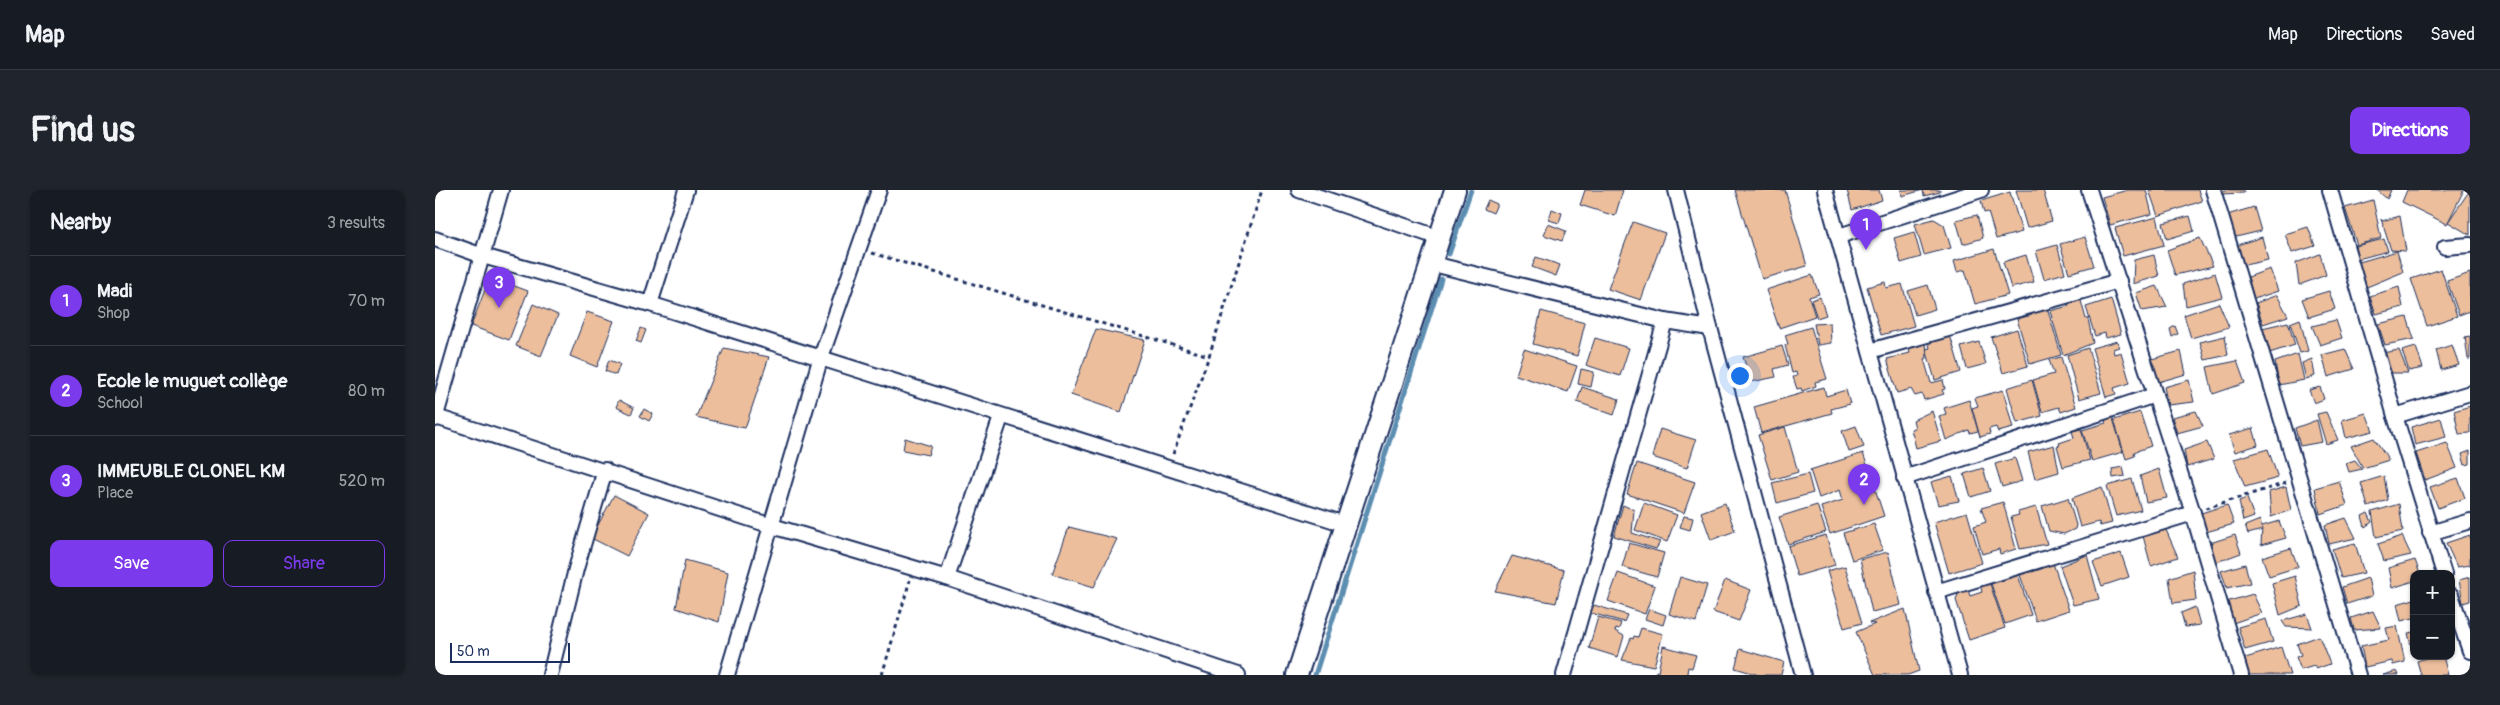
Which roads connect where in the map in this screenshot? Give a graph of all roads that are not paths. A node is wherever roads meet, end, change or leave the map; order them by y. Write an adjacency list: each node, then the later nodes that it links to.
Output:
1 (501, 190): 17 (street)
2 (686, 190): 20 (street)
3 (879, 190): 24 (street)
4 (1299, 190): 13 (street)
5 (1455, 190): 13 (street)
6 (1676, 190): 22 (street)
7 (1825, 190): 12 (street)
8 (1981, 190): 12 (street)
9 (2089, 190): 19 (street)
10 (2213, 190): 50 (street)
11 (2330, 190): 27 (street)
12 (1839, 236): 23 (street)
13 (1440, 238): 18 (street)
14 (435, 239): 17 (street)
15 (2470, 245): 16 (street)
16 (2445, 247)
17 (483, 256): 20 (street); 29 (street)
18 (1433, 264): 21 (street); 34 (street)
19 (2119, 281): 23 (street); 26 (street)
20 (650, 304): 24 (street)
21 (1665, 322): 22 (street); 46 (street)
22 (1710, 328): 47 (street)
23 (1870, 351): 31 (street)
24 (820, 360): 28 (street); 35 (street)
25 (2470, 393): 27 (street)
26 (2155, 395): 31 (street); 32 (street)
27 (2395, 416): 36 (street)
28 (1001, 417): 34 (street); 38 (street)
29 (435, 418): 30 (street)
30 (605, 470): 35 (street); 42 (street)
31 (1904, 478): 39 (street)
32 (2193, 513): 39 (street); 49 (street)
33 (2470, 521): 36 (street)
34 (1347, 525): 45 (street)
35 (773, 526): 38 (street); 43 (street)
36 (2430, 532): 37 (street)
37 (2443, 570)
38 (947, 578): 44 (street)
39 (1936, 592): 48 (street)
40 (2455, 607): 41 (street)
41 (2470, 651)
42 (550, 675)
43 (727, 675)
44 (1238, 675)
45 (1297, 675)
46 (1564, 675)
47 (1803, 675)
48 (1960, 675)
49 (2241, 675)
50 (2358, 675)

